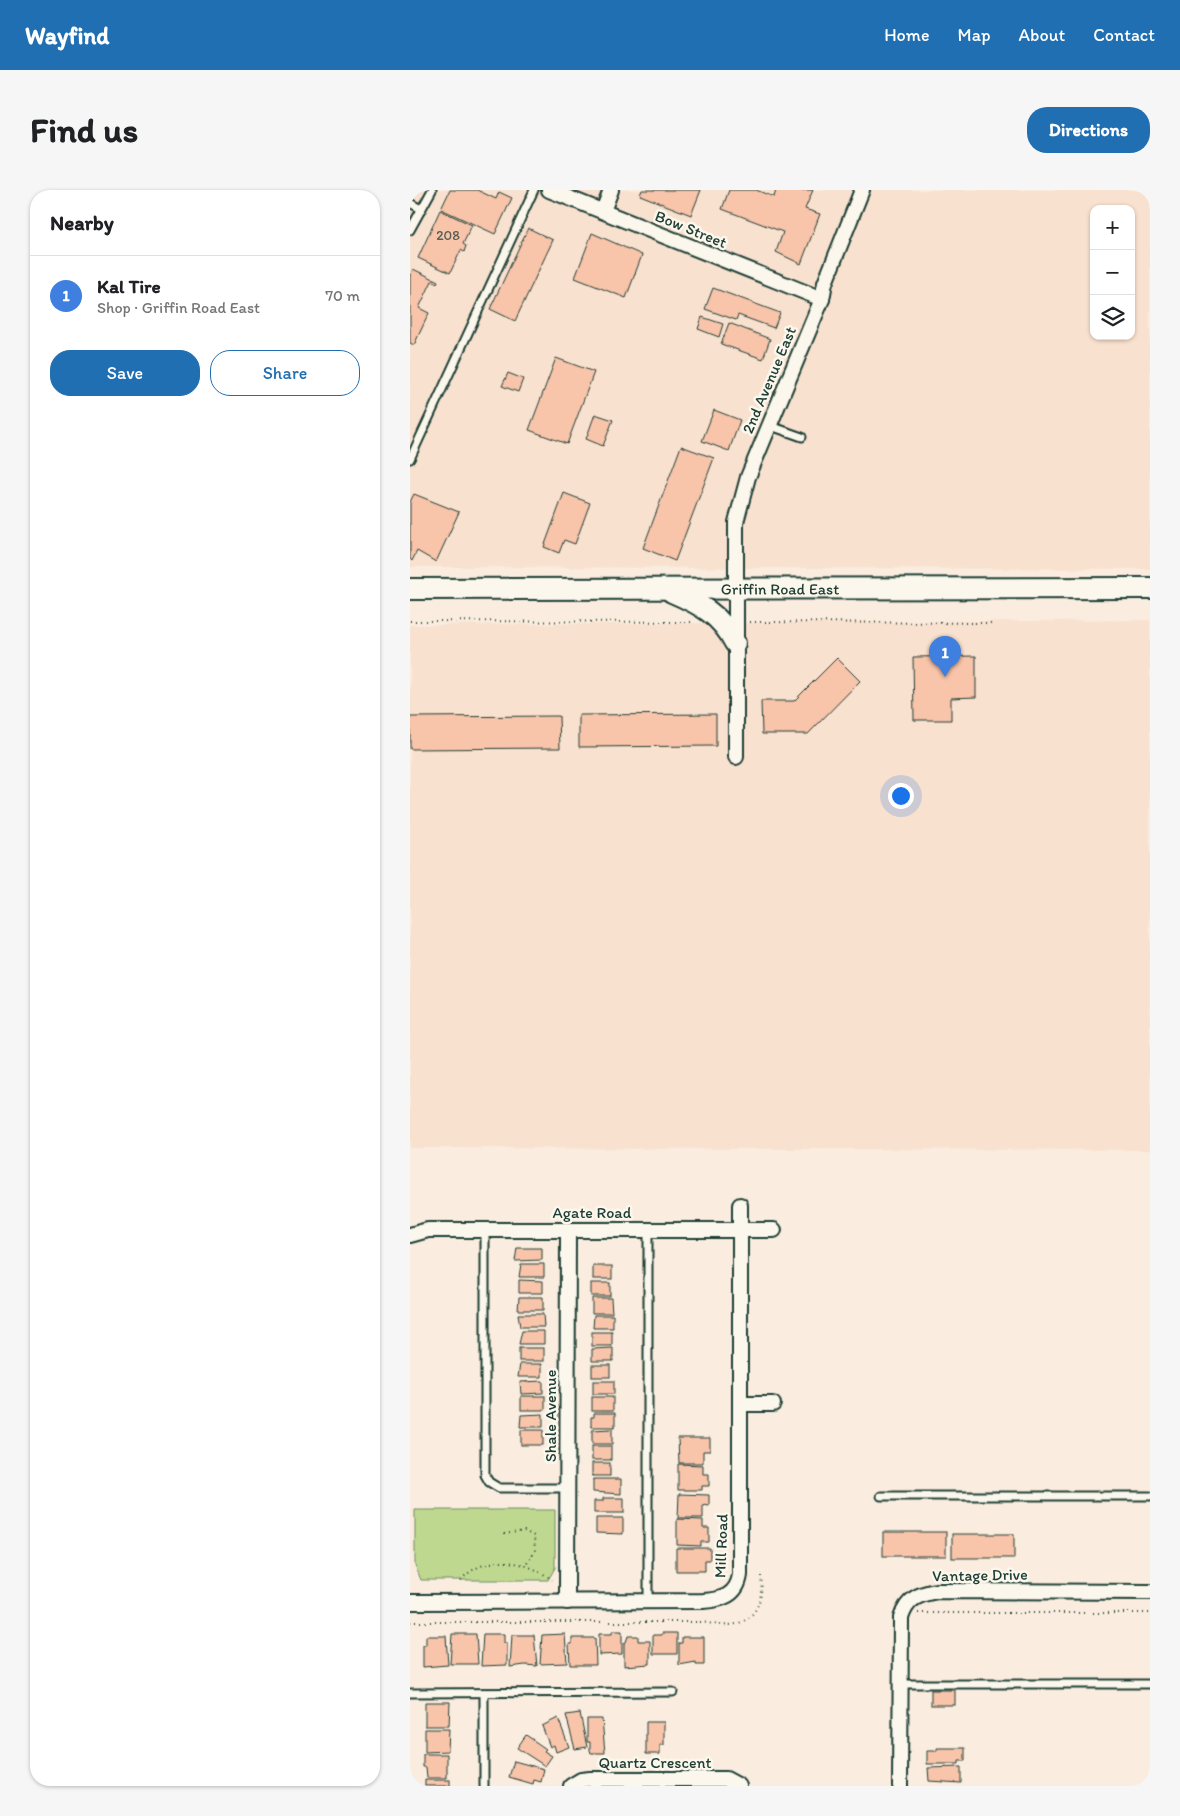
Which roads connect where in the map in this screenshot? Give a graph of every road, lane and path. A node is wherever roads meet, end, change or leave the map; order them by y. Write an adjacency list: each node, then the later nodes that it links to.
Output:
1 (432, 190): 7 (lane)
2 (534, 190): 13 (lane)
3 (548, 190): 8 (street, Bow Street)
4 (610, 190): 8 (street)
5 (862, 190): 10 (street, 2nd Avenue East)
6 (410, 203): 7 (lane)
7 (421, 209): 9 (lane)
8 (603, 211): 10 (street, Bow Street)
9 (410, 230)
10 (822, 299): 11 (street, 2nd Avenue East)
11 (768, 426): 12 (lane); 17 (street, 2nd Avenue East)
12 (802, 437)
13 (410, 459)
14 (1150, 588): 17 (main road, Griffin Road East)
15 (410, 589): 16 (main road, Griffin Road East)
16 (666, 589): 17 (main road, Griffin Road East); 22 (main road)
17 (735, 590): 22 (street, 2nd Avenue East)
18 (410, 621): 19 (path)
19 (699, 622)
20 (746, 622): 21 (path)
21 (994, 623)
22 (735, 643): 23 (street, 2nd Avenue East)
23 (736, 757)
24 (740, 1205): 28 (street, Mill Road)
25 (485, 1230): 26 (street, Agate Road); 30 (street, Agate Road); 33 (lane)
26 (568, 1230): 27 (street, Agate Road); 33 (street, Shale Avenue)
27 (648, 1230): 28 (street, Agate Road); 44 (lane)
28 (740, 1230): 29 (street, Agate Road); 31 (street, Mill Road)
29 (774, 1230)
30 (410, 1235)
31 (740, 1404): 32 (street); 44 (street, Mill Road)
32 (773, 1404)
33 (567, 1488): 46 (street, Shale Avenue)
34 (881, 1496): 35 (lane)
35 (1150, 1496)
36 (504, 1534): 37 (path)
37 (526, 1565): 39 (path); 40 (path)
38 (761, 1576): 41 (path)
39 (461, 1580)
40 (552, 1580)
41 (762, 1581): 42 (path); 49 (path)
42 (756, 1583)
43 (1150, 1592): 50 (street, Vantage Drive)
44 (648, 1601): 46 (street, Mill Road)
45 (410, 1602): 46 (street, Mill Road)
46 (567, 1602)
47 (916, 1613): 48 (path)
48 (1150, 1613)
49 (410, 1622)
50 (901, 1684): 51 (lane); 58 (street, Vantage Drive)
51 (1150, 1684)
52 (673, 1692): 54 (lane)
53 (410, 1693): 54 (lane)
54 (484, 1693): 55 (lane)
55 (484, 1786)
56 (571, 1786): 57 (street, Quartz Crescent)
57 (739, 1786)
58 (900, 1786)

